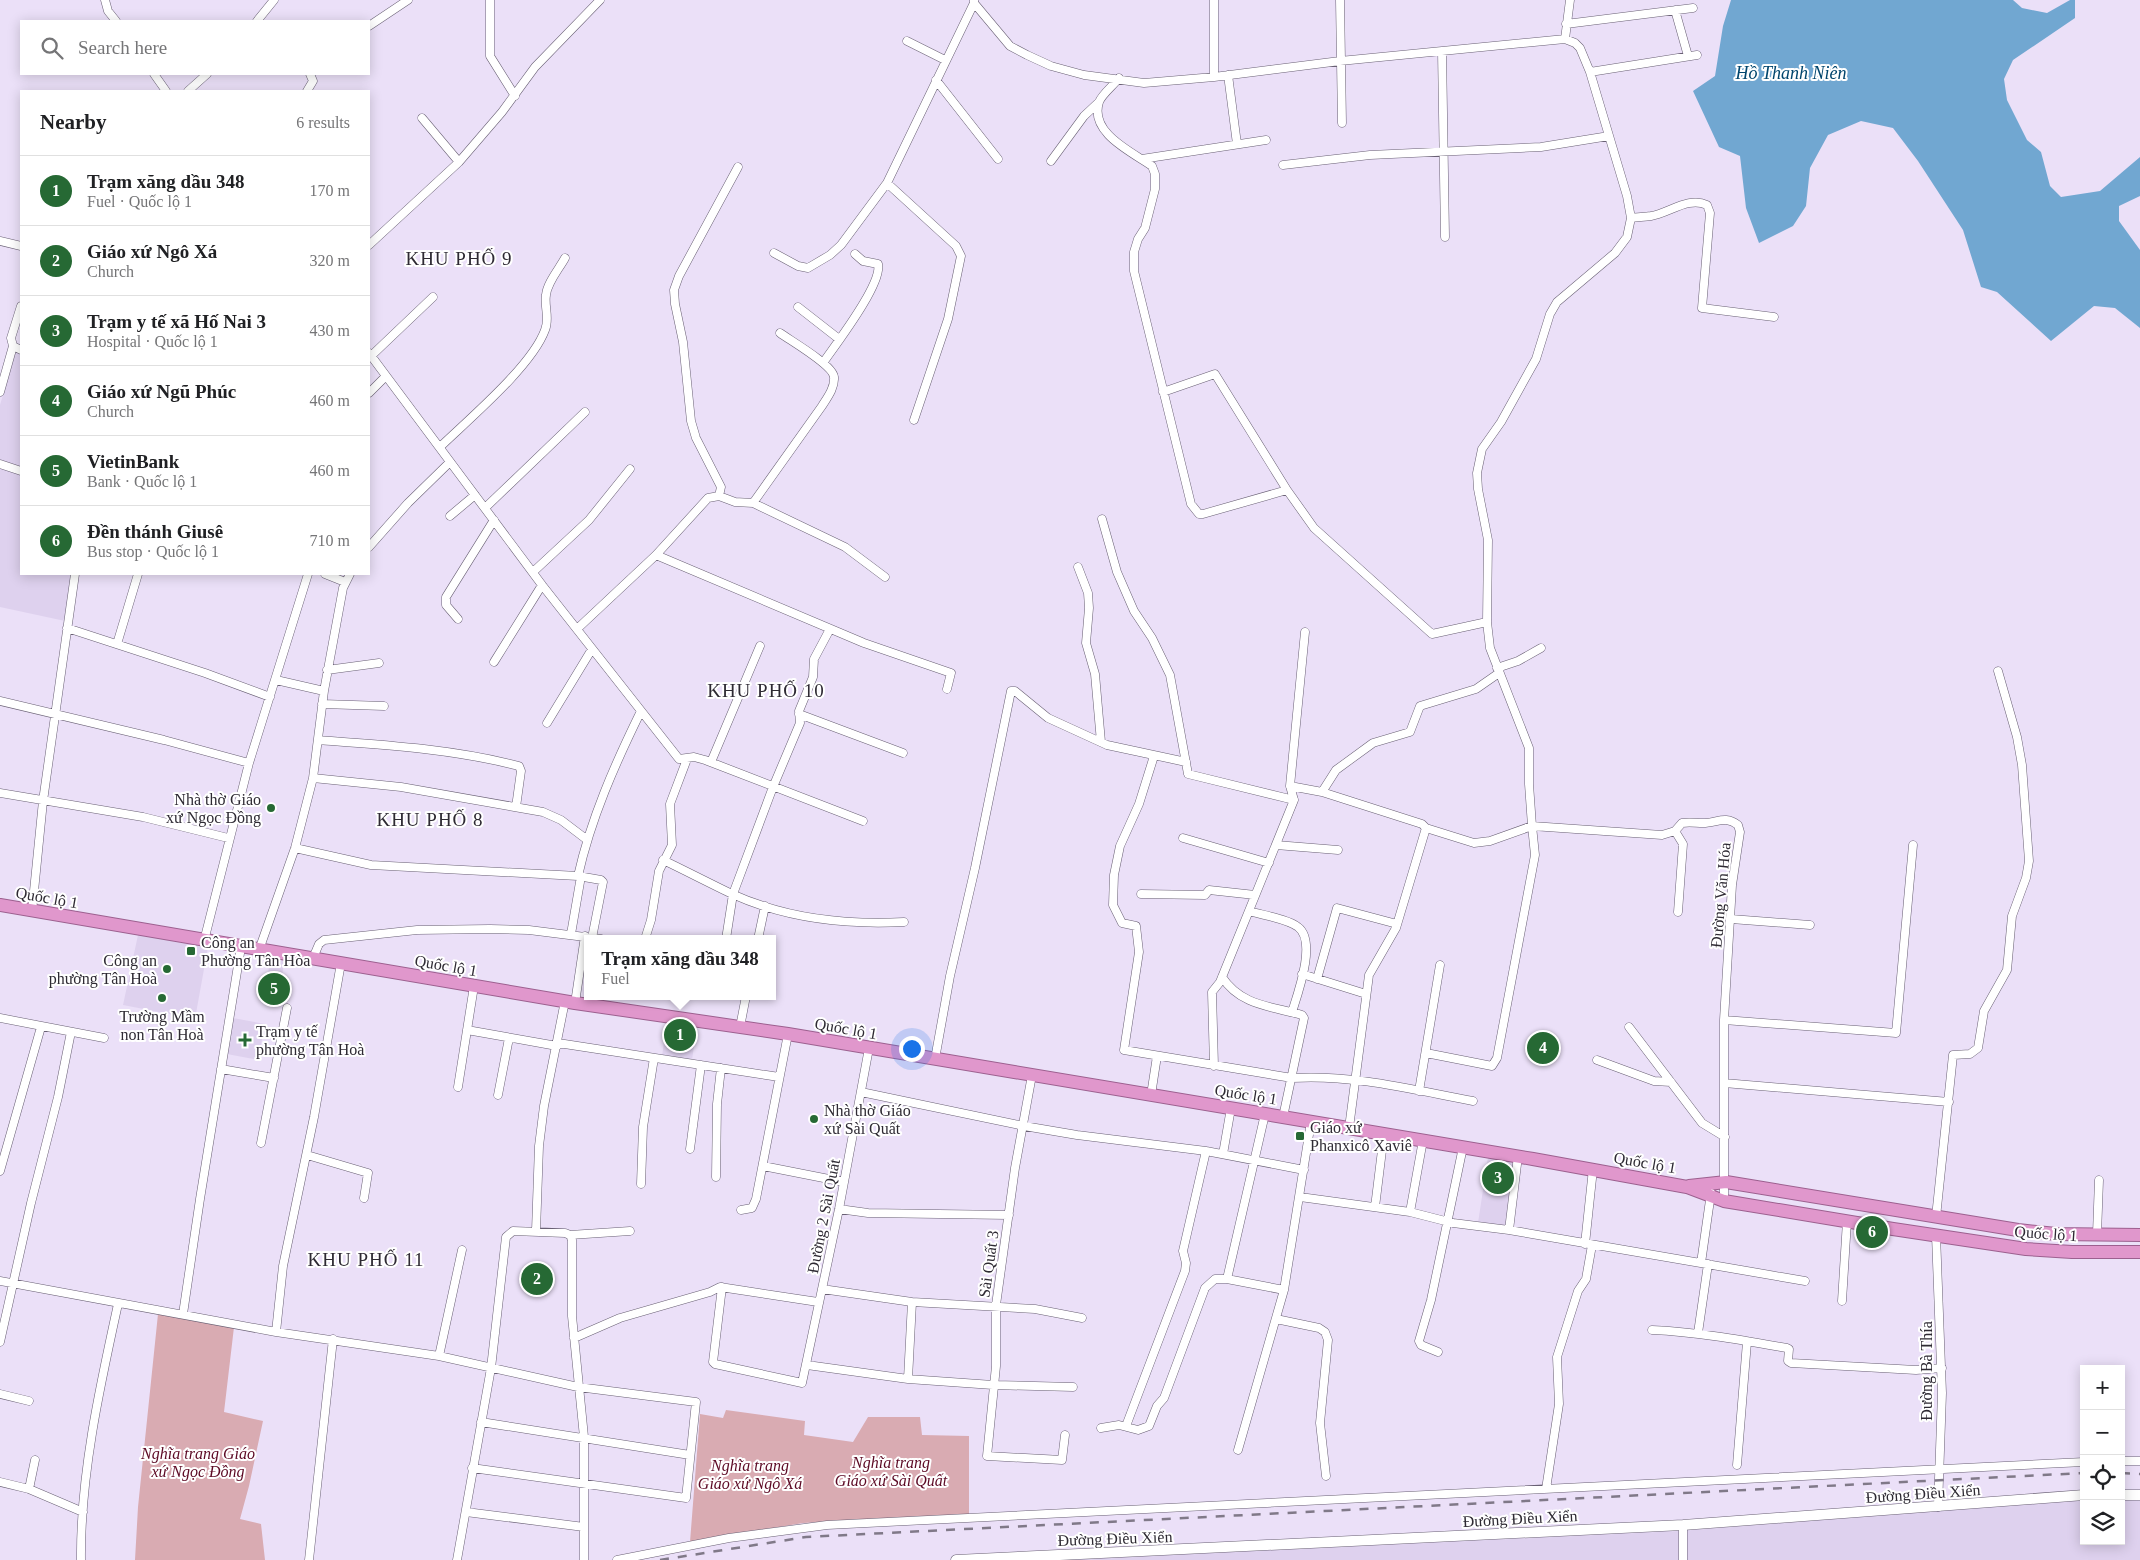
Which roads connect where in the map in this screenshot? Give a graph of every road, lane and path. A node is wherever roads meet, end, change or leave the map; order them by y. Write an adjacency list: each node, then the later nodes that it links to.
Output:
1 (105, 0): 12 (street)
2 (274, 0): 13 (street)
3 (408, 0): 15 (street)
4 (490, 0): 34 (street)
5 (600, 0): 34 (street)
6 (1214, 0): 28 (street)
7 (1340, 0): 22 (street)
8 (1570, 0): 14 (street)
9 (974, 2): 21 (street); 29 (street)
10 (1694, 8): 11 (street)
11 (1675, 10): 14 (street); 20 (street)
12 (115, 20)
13 (258, 20)
14 (1566, 24): 16 (street)
15 (370, 25)
16 (1565, 39): 18 (street); 23 (street)
17 (907, 41): 21 (street)
18 (1442, 51): 22 (street); 41 (street)
19 (1697, 55): 20 (street)
20 (1688, 56): 23 (street)
21 (945, 60): 30 (street)
22 (1340, 61): 27 (street); 37 (street)
23 (1590, 72): 38 (street)
24 (155, 75): 31 (street)
25 (206, 75): 32 (street)
26 (310, 75): 33 (street)
27 (1228, 75): 28 (street); 40 (street)
28 (1214, 77): 29 (street)
29 (1119, 78): 35 (street)
30 (936, 80): 42 (street); 48 (street)
31 (165, 90)
32 (189, 90)
33 (308, 90)
34 (515, 96): 45 (street)
35 (1099, 102): 43 (street); 44 (street)
36 (422, 118): 45 (street)
37 (1342, 123)
38 (1609, 136): 41 (street); 49 (street)
39 (1266, 140): 40 (street)
40 (1237, 144): 43 (street)
41 (1443, 150): 46 (street); 50 (street)
42 (998, 158)
43 (1142, 159): 70 (street)
44 (1051, 161)
45 (459, 162): 52 (street)
46 (1283, 165)
47 (738, 167): 80 (street)
48 (888, 183): 54 (street); 72 (street)
49 (1631, 218): 60 (street); 99 (street)
50 (1445, 237)
51 (0, 241): 53 (street)
52 (370, 244)
53 (20, 246)
54 (774, 253)
55 (855, 254): 62 (street)
56 (564, 258): 73 (street)
57 (433, 297): 65 (street)
58 (798, 307): 62 (street)
59 (20, 309): 63 (street)
60 (1774, 318)
61 (780, 333): 66 (street)
62 (839, 339): 66 (street)
63 (13, 346): 64 (street); 68 (street)
64 (20, 350)
65 (370, 354): 67 (street)
66 (823, 363): 81 (street)
67 (386, 376): 69 (street); 73 (street)
68 (0, 392)
69 (370, 392)
70 (1164, 392): 78 (street); 78 (street)
71 (586, 412): 82 (street)
72 (914, 420)
73 (440, 447): 74 (street)
74 (450, 462): 79 (street); 86 (street)
75 (0, 464): 77 (street)
76 (630, 469): 89 (street)
77 (20, 470)
78 (1287, 490): 99 (street)
79 (475, 495): 82 (street); 83 (street)
80 (719, 496): 81 (street); 87 (street)
81 (753, 503): 95 (street)
82 (485, 508): 85 (street)
83 (450, 516)
84 (1102, 519): 130 (street)
85 (494, 520): 89 (street); 98 (street)
86 (370, 546)
87 (656, 555): 101 (street); 102 (street)
88 (1078, 567): 125 (street)
89 (533, 572): 97 (street)
90 (75, 575): 100 (street)
91 (138, 575): 104 (street)
92 (308, 575): 113 (street)
93 (328, 575): 96 (street)
94 (349, 575): 96 (street)
95 (885, 577)
96 (345, 582): 110 (street)
97 (542, 585): 101 (street); 108 (street)
98 (458, 619)
99 (1487, 622): 111 (street)
100 (66, 628): 104 (street); 122 (street)
101 (577, 629): 107 (street)
102 (830, 629): 114 (street); 121 (street)
103 (1305, 632): 133 (street)
104 (117, 644): 116 (street)
105 (760, 646): 129 (street)
106 (1541, 648): 111 (street)
107 (592, 649): 120 (street); 123 (street)
108 (494, 662)
109 (379, 664): 110 (street)
110 (327, 670): 115 (street)
111 (1498, 670): 135 (street); 141 (street)
112 (1998, 671): 224 (street)
113 (276, 680): 115 (street); 116 (street)
114 (947, 689)
115 (324, 691): 118 (street)
116 (270, 697): 131 (street)
117 (0, 701): 122 (street)
118 (322, 704): 119 (street); 124 (street)
119 (384, 706)
120 (641, 712): 128 (street); 146 (street)
121 (799, 714): 126 (street); 134 (street)
122 (54, 715): 131 (street); 138 (street)
123 (547, 723)
124 (318, 740): 132 (street); 139 (street)
125 (1101, 742): 127 (street); 205 (street)
126 (903, 753)
127 (1154, 756): 130 (street); 203 (street)
128 (687, 758): 129 (street); 151 (street)
129 (711, 762): 134 (street)
130 (1186, 762): 137 (street)
131 (249, 763): 144 (street)
132 (313, 778): 139 (street); 149 (street)
133 (1290, 786): 135 (street); 137 (street)
134 (773, 787): 140 (street); 154 (street)
135 (1322, 792): 142 (street)
136 (0, 793): 138 (street)
137 (1294, 800): 147 (street)
138 (43, 801): 144 (street); 159 (street)
139 (516, 807): 146 (street)
140 (863, 821)
141 (1532, 826): 142 (street); 143 (street, Đường Văn Hóa); 202 (street)
142 (1426, 828): 164 (street)
143 (1675, 832): 161 (street); 162 (street, Đường Văn Hóa)
144 (228, 838): 172 (street)
145 (1184, 838): 152 (street)
146 (586, 839): 153 (street)
147 (1276, 845): 150 (street); 152 (street)
148 (1913, 845): 191 (street)
149 (295, 848): 153 (street); 174 (street)
150 (1338, 850)
151 (663, 860): 154 (street); 168 (street)
152 (1269, 863): 156 (street)
153 (579, 879): 166 (street); 167 (street)
154 (733, 894): 158 (street); 169 (street)
155 (1141, 894): 156 (street)
156 (1255, 895): 160 (street)
157 (0, 905): 159 (highway, Quốc lộ 1)
158 (764, 906): 163 (street); 170 (street)
159 (32, 911): 172 (highway, Quốc lộ 1)
160 (1249, 911): 176 (street); 182 (street)
161 (1678, 912)
162 (1731, 919): 165 (street); 191 (street, Đường Văn Hóa)
163 (904, 922)
164 (1397, 924): 178 (street); 185 (street)
165 (1810, 926)
166 (571, 934): 171 (street); 177 (street)
167 (589, 935)
168 (646, 935)
169 (727, 935)
170 (759, 935)
171 (584, 936)
172 (204, 941): 173 (highway, Quốc lộ 1)
173 (241, 947): 174 (highway, Quốc lộ 1); 210 (street)
174 (259, 950): 177 (highway, Quốc lộ 1)
175 (584, 951): 187 (street)
176 (1306, 955): 178 (street); 181 (street)
177 (313, 958): 179 (highway, Quốc lộ 1)
178 (1322, 959): 183 (street)
179 (342, 964): 184 (highway, Quốc lộ 1); 240 (street)
180 (1440, 965): 202 (street)
181 (1302, 974): 183 (street); 189 (street)
182 (1222, 977): 189 (street); 208 (street)
183 (1317, 979): 185 (street)
184 (474, 986): 187 (highway, Quốc lộ 1); 195 (street)
185 (1366, 994): 215 (street)
186 (745, 1000): 193 (street)
187 (570, 1002): 193 (highway, Quốc lộ 1); 200 (street)
188 (287, 1008): 213 (street)
189 (1292, 1012): 214 (street)
190 (0, 1018): 192 (street)
191 (1724, 1020): 217 (street, Đường Văn Hóa)
192 (41, 1027): 196 (street); 238 (street)
193 (740, 1027): 197 (highway, Quốc lộ 1)
194 (1629, 1027): 216 (street)
195 (468, 1030): 199 (street); 218 (street)
196 (71, 1032): 198 (street); 277 (street)
197 (788, 1034): 201 (highway, Quốc lộ 1); 212 (street)
198 (104, 1038)
199 (509, 1038): 200 (street); 222 (street)
200 (557, 1045): 204 (street); 264 (street)
201 (869, 1048): 205 (highway, Quốc lộ 1); 220 (street, Đường 2 Sài Quất)
202 (1426, 1053): 219 (street)
203 (1157, 1056): 208 (street); 221 (street)
204 (654, 1058): 207 (street); 250 (street)
205 (935, 1059): 211 (highway, Quốc lộ 1)
206 (1597, 1060): 216 (street)
207 (701, 1065): 209 (street); 236 (street)
208 (1214, 1066): 214 (street)
209 (721, 1068): 212 (street); 247 (street)
210 (221, 1069): 213 (street); 286 (street)
211 (1032, 1075): 221 (highway, Quốc lộ 1); 229 (street, Sài Quất 3)
212 (779, 1077): 243 (street)
213 (274, 1078): 234 (street)
214 (1292, 1078): 215 (street); 227 (street)
215 (1354, 1081): 219 (street); 230 (street)
216 (1671, 1082): 232 (street)
217 (1724, 1084): 224 (street); 232 (street, Đường Văn Hóa)
218 (458, 1087)
219 (1419, 1090): 223 (street)
220 (861, 1092): 229 (street); 249 (street, Đường 2 Sài Quất)
221 (1151, 1095): 225 (highway, Quốc lộ 1)
222 (498, 1096)
223 (1473, 1101)
224 (1949, 1102): 260 (street)
225 (1232, 1108): 226 (highway, Quốc lộ 1); 239 (street)
226 (1265, 1114): 227 (highway, Quốc lộ 1); 242 (street)
227 (1283, 1117): 228 (highway, Quốc lộ 1)
228 (1311, 1122): 230 (highway, Quốc lộ 1); 244 (street)
229 (1024, 1126): 237 (street); 259 (street, Sài Quất 3)
230 (1349, 1128): 231 (highway, Quốc lộ 1)
231 (1384, 1134): 233 (highway, Quốc lộ 1); 255 (street)
232 (1725, 1137): 251 (street, Đường Văn Hóa)
233 (1423, 1140): 235 (highway, Quốc lộ 1); 258 (street)
234 (261, 1143)
235 (1463, 1147): 241 (highway, Quốc lộ 1); 261 (street)
236 (690, 1149)
237 (1206, 1151): 239 (street); 308 (street)
238 (2, 1154): 246 (street)
239 (1224, 1154): 242 (street)
240 (307, 1155): 253 (street); 290 (street)
241 (1518, 1156): 245 (highway, Quốc lộ 1); 263 (street)
242 (1255, 1161): 244 (street); 274 (street)
243 (762, 1166): 249 (street); 257 (street)
244 (1304, 1170): 252 (street)
245 (1593, 1170): 251 (highway, Quốc lộ 1); 270 (street)
246 (0, 1171)
247 (716, 1176)
248 (2099, 1180): 266 (street)
249 (844, 1182): 256 (street, Đường 2 Sài Quất)
250 (641, 1184)
251 (1717, 1187): 254 (highway, Quốc lộ 1); 254 (street); 260 (highway, Quốc lộ 1); 273 (street)
252 (1300, 1197): 255 (street); 280 (street)
253 (364, 1198)
254 (1724, 1201): 262 (highway, Quốc lộ 1)
255 (1375, 1207): 258 (street)
256 (839, 1209): 259 (street); 279 (street, Đường 2 Sài Quất)
257 (741, 1210)
258 (1410, 1212): 261 (street)
259 (1009, 1215): 285 (street, Sài Quất 3)
260 (1936, 1217): 266 (highway, Quốc lộ 1); 268 (highway)
261 (1447, 1221): 263 (street); 296 (street)
262 (1847, 1221): 268 (highway, Quốc lộ 1); 281 (street)
263 (1509, 1230): 270 (street)
264 (536, 1231): 267 (street); 299 (street)
265 (630, 1231): 267 (street)
266 (2097, 1234): 269 (highway, Quốc lộ 1)
267 (570, 1235): 292 (street)
268 (1936, 1235): 272 (highway, Quốc lộ 1); 300 (street, Đường Bà Thía)
269 (2140, 1235)
270 (1588, 1244): 273 (street); 325 (street)
271 (462, 1250): 297 (street)
272 (2140, 1252)
273 (1705, 1264): 276 (street); 291 (street)
274 (1227, 1279): 280 (street); 308 (street)
275 (0, 1281): 277 (street)
276 (1805, 1281)
277 (13, 1284): 284 (street); 294 (street)
278 (722, 1287): 282 (street); 292 (street); 298 (street, Đường 2 Sài Quất)
279 (822, 1289): 282 (street, Đường 2 Sài Quất); 283 (street)
280 (1284, 1290): 288 (street)
281 (1842, 1301)
282 (818, 1302): 298 (street, Đường 2 Sài Quất)
283 (912, 1302): 285 (street); 301 (street)
284 (118, 1304): 286 (street); 330 (street)
285 (996, 1305): 287 (street); 302 (street, Sài Quất 3)
286 (183, 1314): 290 (street)
287 (1082, 1318)
288 (1276, 1319): 312 (street); 321 (street)
289 (1652, 1330): 291 (street)
290 (276, 1332): 293 (street)
291 (1698, 1333): 295 (street)
292 (574, 1338): 303 (street)
293 (333, 1339): 297 (street); 335 (street)
294 (0, 1342)
295 (1747, 1342): 300 (street); 318 (street)
296 (1438, 1352)
297 (438, 1356): 299 (street)
298 (807, 1365): 301 (street)
299 (491, 1368): 303 (street); 307 (street)
300 (1942, 1368): 320 (street, Đường Bà Thía)
301 (908, 1379): 302 (street)
302 (993, 1386): 304 (street); 310 (street, Sài Quất 3)
303 (578, 1387): 311 (street); 313 (street)
304 (1073, 1387)
305 (0, 1394): 306 (street)
306 (29, 1401)
307 (481, 1422): 311 (street); 319 (street)
308 (1126, 1426): 309 (street)
309 (1101, 1428)
310 (1065, 1435)
311 (584, 1438): 313 (street); 323 (street)
312 (1238, 1450)
313 (690, 1455): 323 (street)
314 (35, 1460): 324 (street)
315 (2125, 1461): 316 (street)
316 (2140, 1461)
317 (2080, 1462): 320 (street)
318 (1737, 1465)
319 (472, 1468): 323 (street); 331 (street)
320 (1939, 1469): 325 (street); 329 (street, Đường Bà Thía)
321 (1326, 1476)
322 (0, 1482): 324 (street)
323 (584, 1484): 333 (street)
324 (29, 1489): 330 (street)
325 (1546, 1489): 338 (street)
326 (2080, 1495): 329 (street, Đường Điều Xiển)
327 (2125, 1495): 328 (street)
328 (2140, 1495)
329 (1938, 1507): 332 (street, Đường Điều Xiển)
330 (83, 1512): 334 (street)
331 (466, 1512): 333 (street); 336 (street)
332 (1683, 1525): 340 (street, Đường Điều Xiển); 341 (street)
333 (584, 1527): 337 (street)
334 (81, 1560)
335 (311, 1560)
336 (457, 1560)
337 (584, 1560)
338 (617, 1560)
339 (956, 1560): 340 (street, Đường Điều Xiển)
340 (979, 1560)
341 (1683, 1560)

